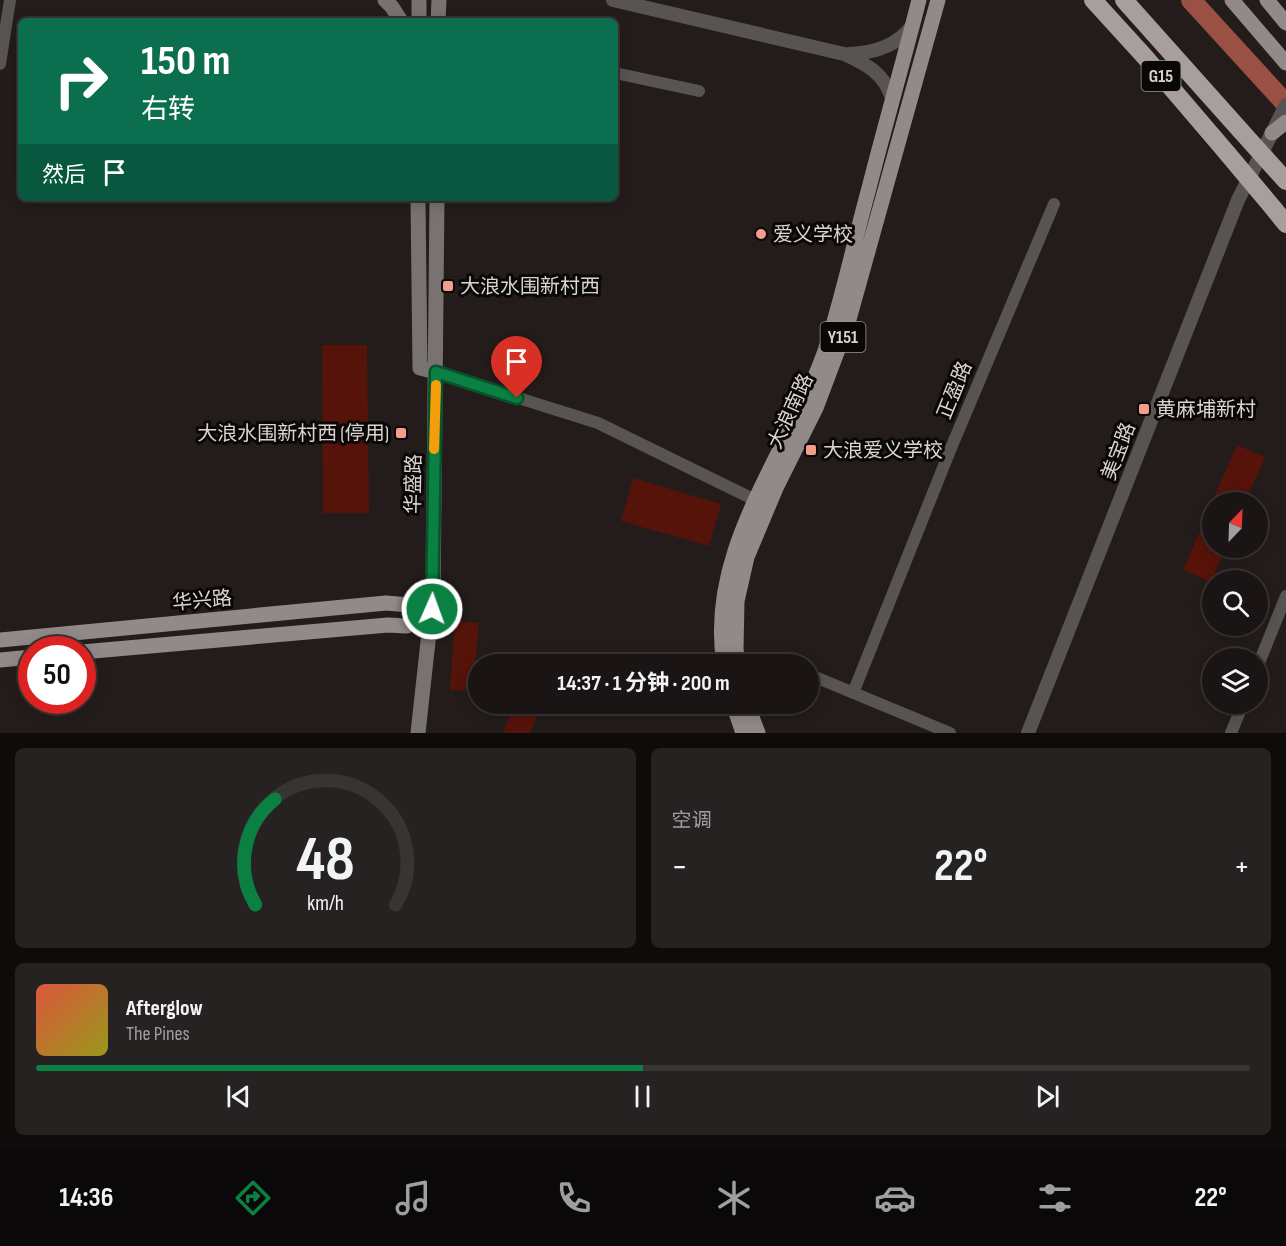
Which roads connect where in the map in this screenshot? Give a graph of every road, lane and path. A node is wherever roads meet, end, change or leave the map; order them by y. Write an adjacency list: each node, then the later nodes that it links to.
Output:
1 (10, 0): 19 (street)
2 (385, 0): 12 (main road)
3 (419, 0): 13 (main road)
4 (439, 0): 14 (main road)
5 (613, 0): 17 (street)
6 (919, 0): 16 (main road, 大浪南路 / Y151)
7 (939, 0): 39 (main road, 大浪南路 / Y151)
8 (1093, 0): 29 (highway, G15, bridge)
9 (1124, 0): 25 (highway, G15, bridge)
10 (1232, 0): 18 (main road)
11 (1267, 0): 15 (main road)
12 (399, 18)
13 (419, 18)
14 (438, 18)
15 (1286, 23)
16 (913, 25): 17 (street); 22 (main road, 大浪南路 / Y151)
17 (844, 54): 22 (street)
18 (1286, 63)
19 (0, 64)
20 (618, 74): 21 (street)
21 (699, 91)
22 (892, 98): 31 (main road, 大浪南路 / Y151)
23 (1286, 105): 24 (street, 美宝路)
24 (1280, 125): 51 (street, 美宝路)
25 (1286, 181)
26 (418, 201): 30 (main road)
27 (437, 201): 30 (main road, 华盛路)
28 (1054, 204): 43 (street, 正盈路)
29 (1286, 224)
30 (436, 372): 31 (street); 47 (main road, 华盛路)
31 (755, 500): 38 (main road, 大浪南路 / Y151)
32 (1286, 596): 36 (street)
33 (42, 636): 37 (main road, 华兴路)
34 (18, 638): 35 (main road, 华兴路)
35 (0, 640)
36 (1265, 648)
37 (96, 651)
38 (723, 654)
39 (737, 654)
40 (18, 658): 41 (main road)
41 (0, 660)
42 (819, 679): 43 (street)
43 (853, 693): 50 (street)
44 (736, 714): 48 (main road)
45 (751, 714): 49 (main road)
46 (1239, 714): 52 (street)
47 (418, 733)
48 (742, 733)
49 (758, 733)
50 (950, 733)
51 (1028, 733)
52 (1231, 733)

